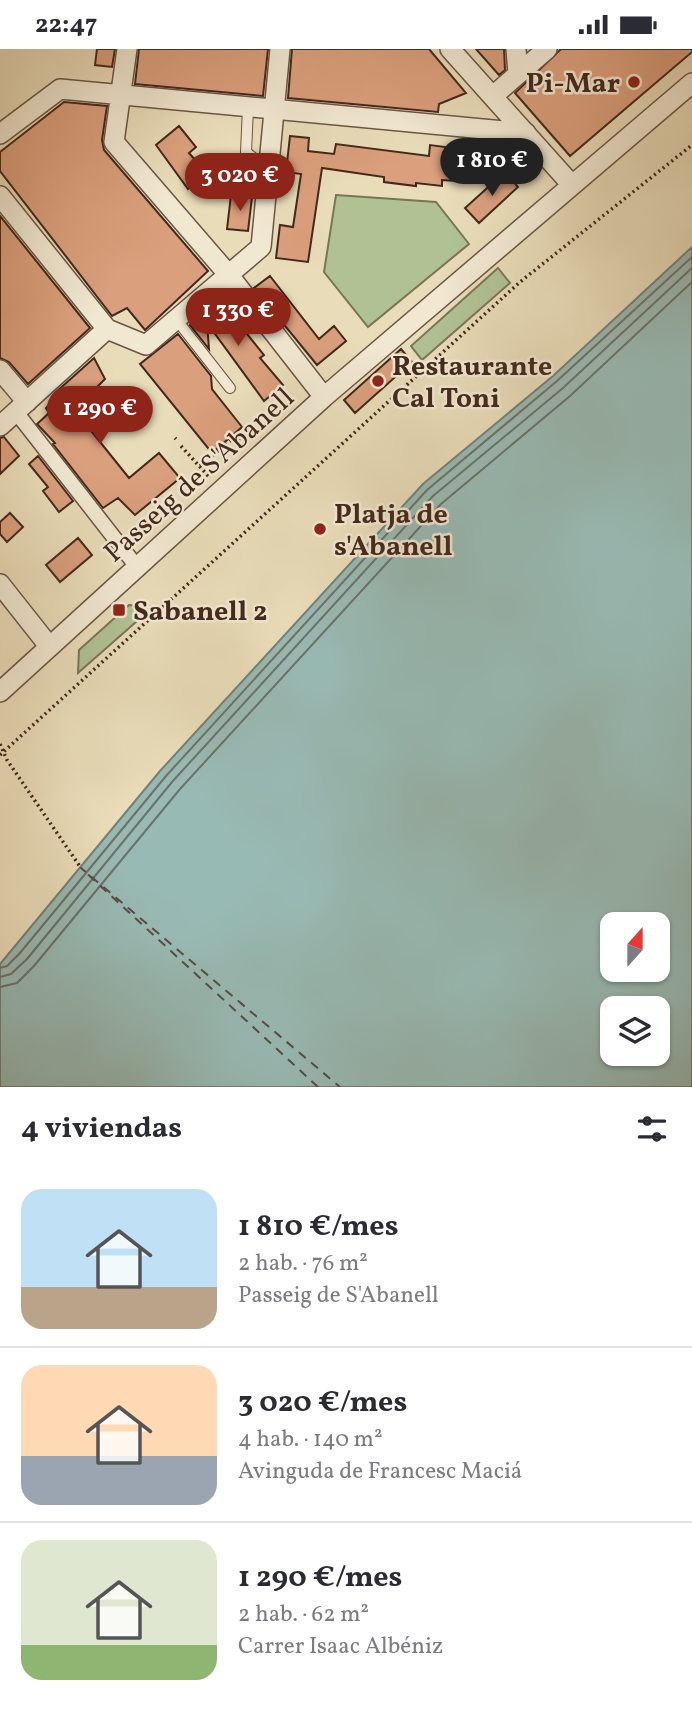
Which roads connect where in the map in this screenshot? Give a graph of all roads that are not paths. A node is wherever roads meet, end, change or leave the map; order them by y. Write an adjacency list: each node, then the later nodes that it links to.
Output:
1 (127, 49): 8 (street)
2 (280, 49): 11 (street)
3 (450, 49): 9 (street)
4 (516, 49): 6 (street)
5 (547, 49): 6 (street)
6 (518, 74): 9 (street)
7 (692, 83): 15 (street, Passeig de S'Abanell)
8 (119, 93): 10 (street); 13 (street); 17 (street)
9 (492, 96): 12 (street)
10 (248, 108): 11 (street); 14 (lane)
11 (274, 111): 12 (street); 14 (street)
12 (526, 133): 15 (street)
13 (0, 134)
14 (268, 170): 17 (street)
15 (571, 184): 22 (street, Passeig de S'Abanell)
16 (0, 196): 19 (street)
17 (228, 274): 18 (street); 22 (street)
18 (176, 319): 19 (street); 21 (lane)
19 (107, 329): 23 (street)
20 (0, 370): 23 (street)
21 (230, 388)
22 (324, 397): 25 (street, Passeig de S'Abanell)
23 (21, 407): 24 (street); 25 (street)
24 (0, 426)
25 (137, 567): 27 (street, Passeig de S'Abanell)
26 (0, 584): 27 (street)
27 (49, 646): 28 (street, Passeig de S'Abanell)
28 (0, 692)

